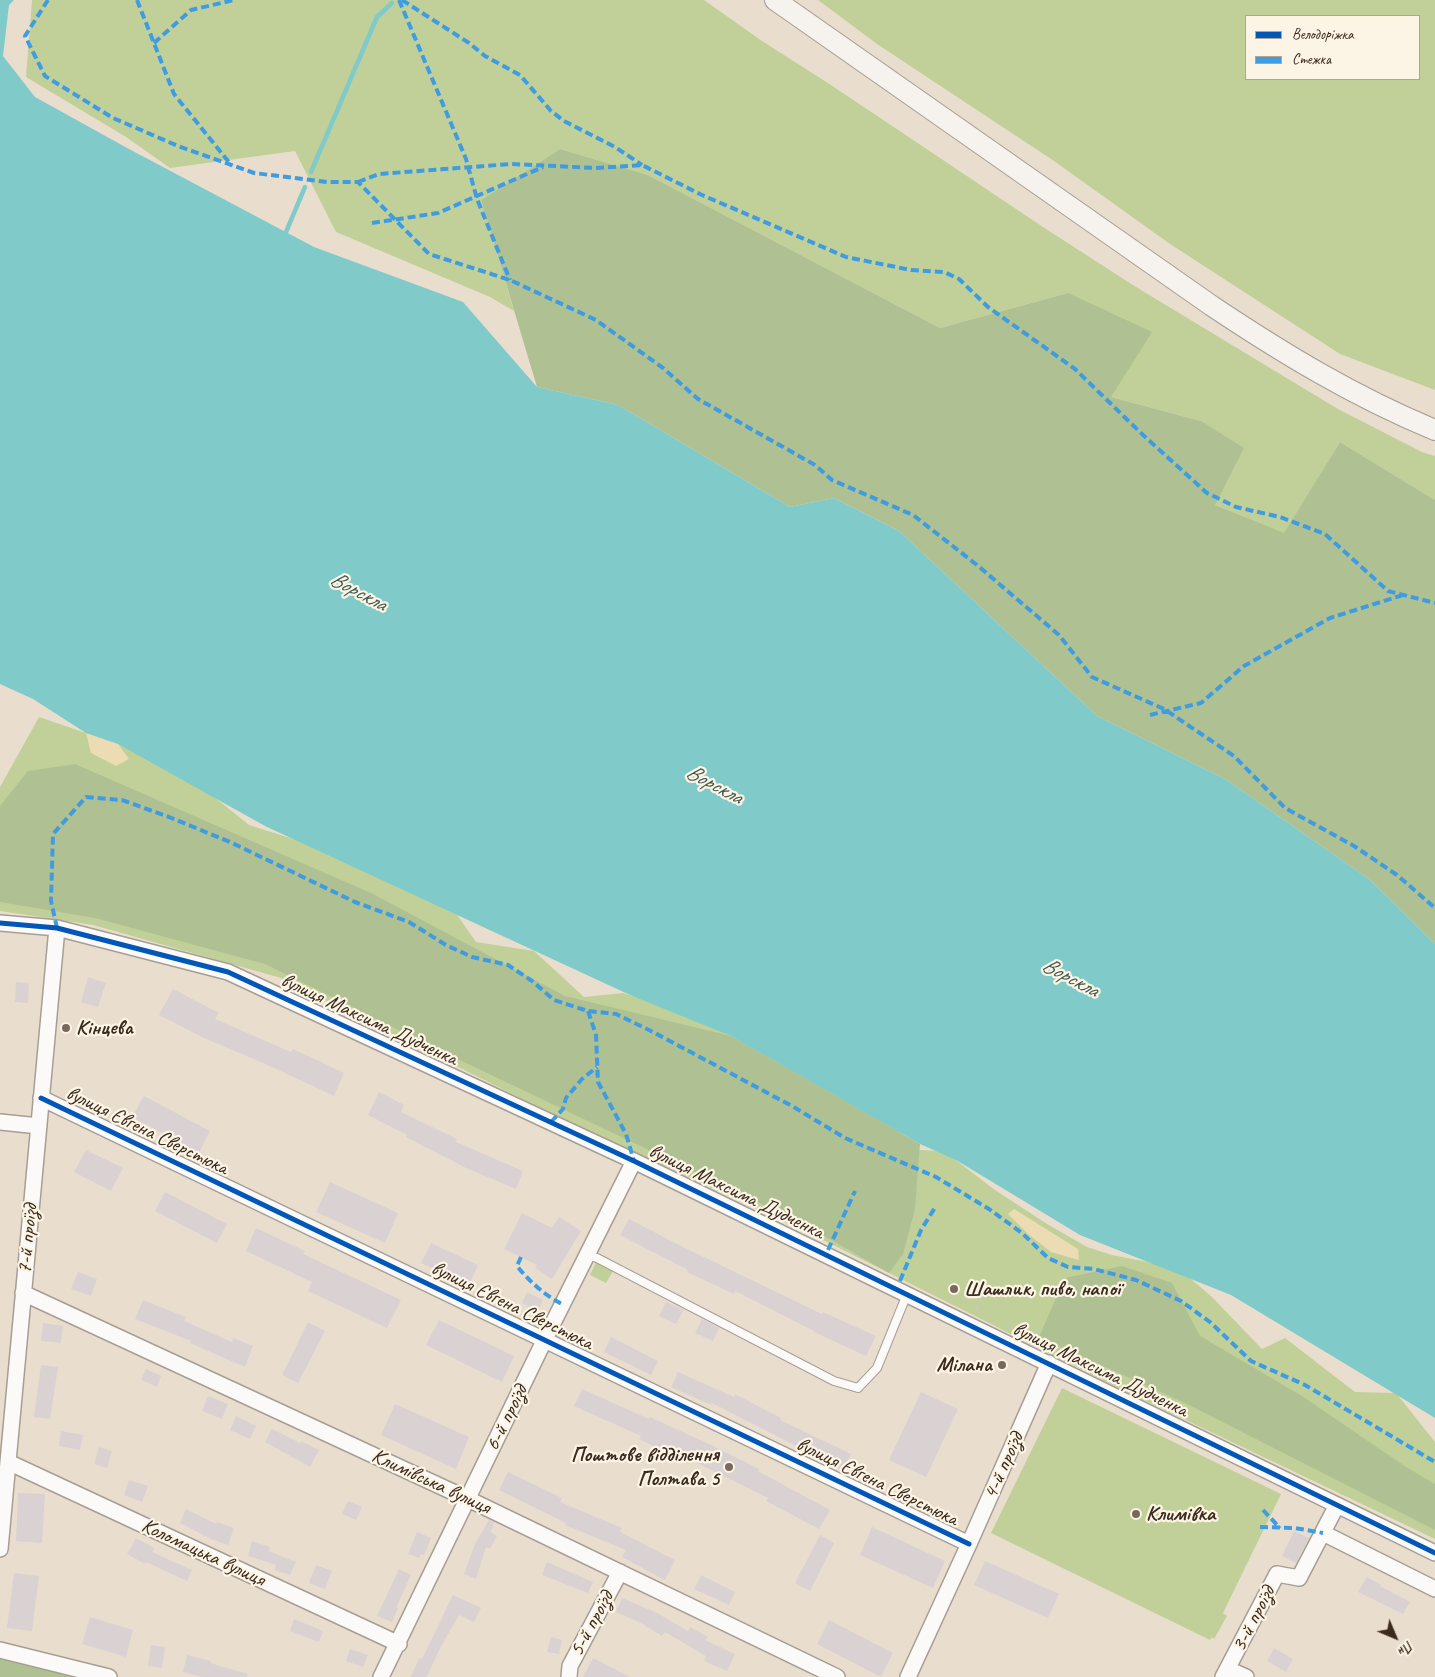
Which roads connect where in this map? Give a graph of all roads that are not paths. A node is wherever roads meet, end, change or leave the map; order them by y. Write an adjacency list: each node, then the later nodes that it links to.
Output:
1 (775, 0): 2 (main road)
2 (1435, 430)
3 (0, 923): 4 (street, вулиця Максима Дудченка)
4 (57, 928): 5 (street, 7-й проїзд); 8 (street, вулиця Максима Дудченка)
5 (41, 1098): 7 (street, 7-й проїзд); 12 (street, вулиця Євгена Сверстюка)
6 (0, 1122): 7 (street)
7 (39, 1126): 10 (street, 7-й проїзд)
8 (634, 1161): 9 (street, 6-й проїзд); 11 (street, вулиця Максима Дудченка)
9 (586, 1256): 11 (lane); 12 (street, 6-й проїзд)
10 (23, 1293): 14 (street, 7-й проїзд); 15 (street, Климівська вулиця)
11 (907, 1294): 13 (street, вулиця Максима Дудченка)
12 (545, 1340): 15 (street, 6-й проїзд); 18 (street, вулиця Євгена Сверстюка)
13 (1049, 1363): 16 (street, вулиця Максима Дудченка); 18 (street, 4-й проїзд)
14 (4, 1462): 19 (street, 7-й проїзд); 23 (street, Коломацька вулиця)
15 (468, 1499): 21 (street, Климівська вулиця); 23 (street, 6-й проїзд)
16 (1337, 1505): 17 (street, 3-й проїзд); 20 (street, вулиця Максима Дудченка)
17 (1322, 1533): 22 (street); 25 (street, 3-й проїзд)
18 (969, 1544): 30 (street, 4-й проїзд)
19 (0, 1550)
20 (1435, 1553)
21 (620, 1572): 28 (street, 5-й проїзд); 29 (street, Климівська вулиця)
22 (1435, 1589)
23 (399, 1644): 27 (street, 6-й проїзд)
24 (0, 1650): 26 (street)
25 (1226, 1673): 31 (street)
26 (109, 1677)
27 (381, 1677)
28 (569, 1677)
29 (837, 1677)
30 (908, 1677)
31 (1246, 1677)

